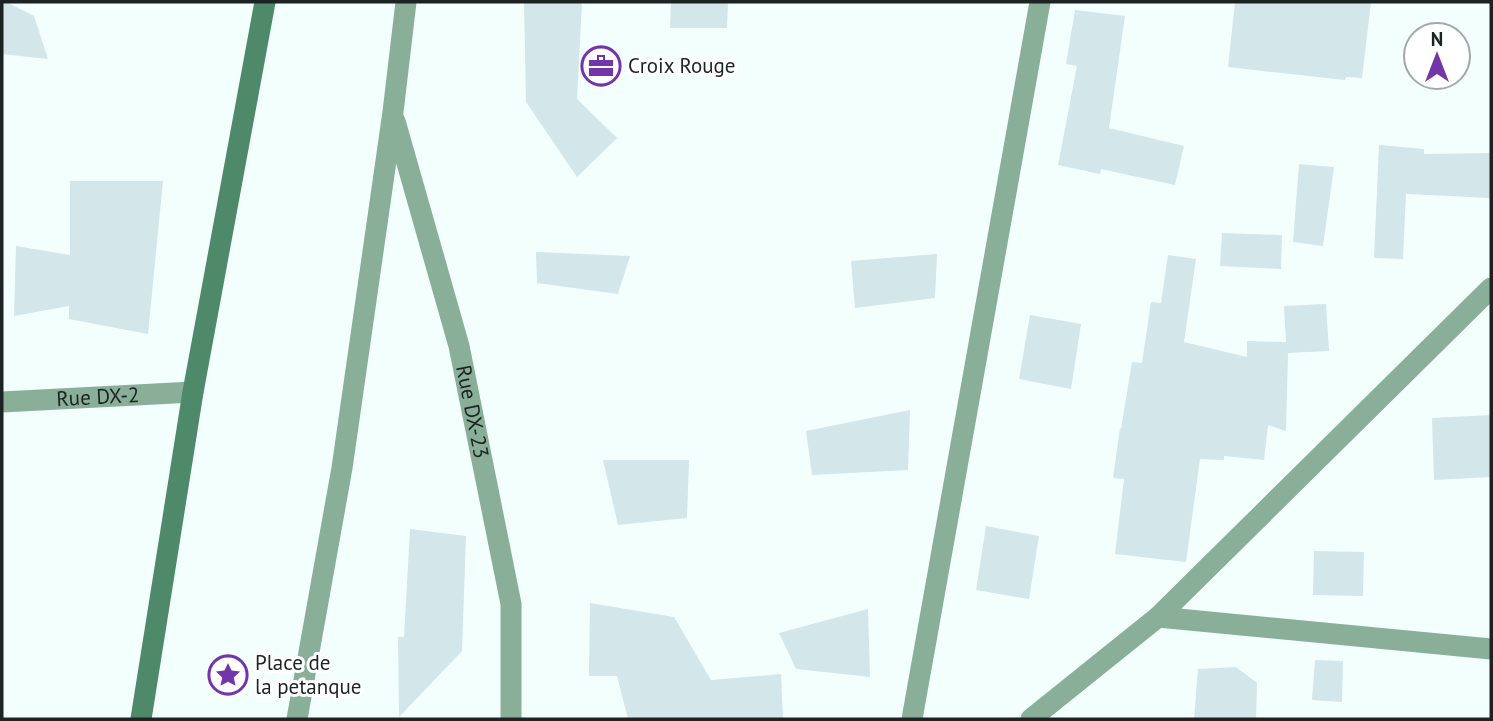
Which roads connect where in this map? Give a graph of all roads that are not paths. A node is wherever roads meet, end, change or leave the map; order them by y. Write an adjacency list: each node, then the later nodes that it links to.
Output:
1 (265, 2): 6 (main road)
2 (406, 2): 4 (street)
3 (1040, 2): 13 (street)
4 (393, 112): 11 (street); 12 (street, Rue DX-23)
5 (1491, 288): 8 (street)
6 (193, 392): 7 (street, Rue DX-2); 10 (main road)
7 (2, 402)
8 (1158, 617): 9 (street); 14 (street)
9 (1491, 649)
10 (141, 719)
11 (297, 719)
12 (511, 719)
13 (912, 719)
14 (1031, 719)

